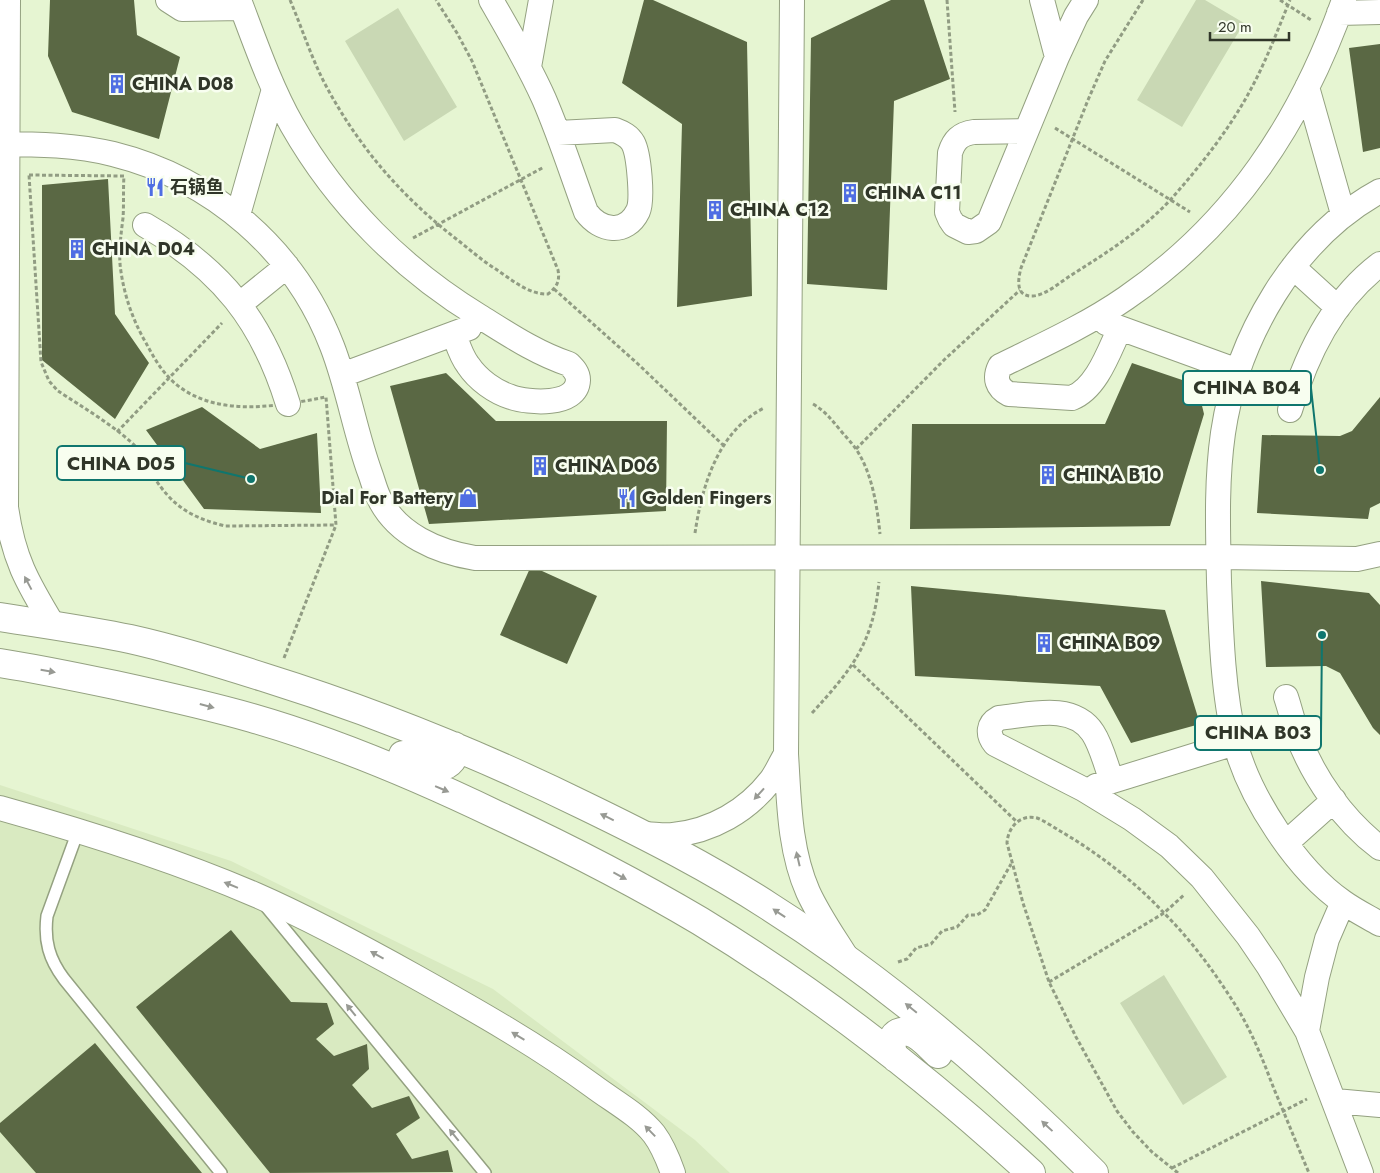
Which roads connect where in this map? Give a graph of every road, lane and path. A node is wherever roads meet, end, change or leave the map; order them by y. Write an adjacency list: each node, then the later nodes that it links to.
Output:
1 (8, 0): 26 (street)
2 (168, 0): 14 (street)
3 (290, 0): 34 (path)
4 (436, 0): 28 (path)
5 (491, 0): 19 (street)
6 (541, 0): 19 (street)
7 (792, 0): 59 (street)
8 (947, 0): 24 (path)
9 (1042, 0): 18 (street)
10 (1086, 0): 18 (street)
11 (1143, 0): 25 (path)
12 (1280, 0): 15 (path)
13 (1290, 0): 15 (path)
14 (240, 4): 21 (street)
15 (1288, 5): 17 (path); 30 (path)
16 (1380, 12): 17 (street)
17 (1338, 15): 20 (street)
18 (1057, 57): 22 (street)
19 (528, 67): 23 (street)
20 (1307, 87): 31 (street); 35 (street)
21 (274, 90): 32 (street); 36 (street)
22 (1030, 123): 24 (street); 24 (street); 25 (path)
23 (558, 134): 27 (street); 27 (street)
24 (958, 138)
25 (1073, 139): 30 (path); 41 (path)
26 (4, 144): 32 (street); 56 (street)
27 (566, 156): 28 (path)
28 (520, 179): 34 (path); 40 (path)
29 (1380, 191): 31 (street)
30 (1171, 199): 35 (path); 41 (path)
31 (1344, 214): 39 (street)
32 (238, 215): 38 (street)
33 (145, 224): 42 (street)
34 (437, 224): 36 (path); 40 (path)
35 (1212, 226): 44 (street)
36 (391, 250): 45 (street)
37 (1380, 264): 43 (street)
38 (286, 266): 42 (street); 49 (street)
39 (1293, 268): 43 (street); 48 (street)
40 (554, 289): 54 (path)
41 (1020, 290): 55 (path)
42 (240, 304): 50 (path); 51 (street)
43 (1338, 308): 52 (street)
44 (1094, 318): 46 (street); 46 (street)
45 (488, 322): 47 (street); 47 (street)
46 (1120, 328): 48 (street)
47 (454, 334): 49 (street)
48 (1238, 371): 60 (street)
49 (342, 375): 59 (street)
50 (169, 378): 51 (path); 53 (path); 53 (path)
51 (288, 404): 57 (path)
52 (1290, 410)
53 (117, 432): 57 (path)
54 (724, 445)
55 (856, 449)
56 (3, 514): 64 (street, one-way to 56)
57 (336, 525): 67 (path)
58 (1380, 554): 61 (street)
59 (787, 556): 60 (street); 72 (street)
60 (1219, 557): 61 (street); 70 (street)
61 (1357, 559): 62 (street)
62 (1380, 566)
63 (0, 617): 64 (street)
64 (54, 625): 67 (street)
65 (0, 663): 69 (street, one-way to 69)
66 (853, 664): 77 (path)
67 (276, 681): 71 (street)
68 (1286, 697): 75 (street)
69 (313, 738): 71 (street); 92 (street, one-way to 92)
70 (1236, 743): 73 (street); 80 (street)
71 (454, 746): 79 (street, one-way to 71)
72 (786, 754): 79 (street, one-way to 79); 89 (street, one-way to 72)
73 (1112, 781): 74 (street); 74 (street)
74 (1084, 789): 83 (street)
75 (1334, 800): 80 (street); 81 (street)
76 (0, 808): 78 (street)
77 (1017, 822): 82 (path); 86 (path)
78 (78, 830): 84 (street, one-way to 78); 97 (lane)
79 (642, 834): 89 (street, one-way to 79)
80 (1286, 843): 85 (street)
81 (1380, 848)
82 (1011, 864): 88 (path); 90 (path)
83 (1202, 878): 86 (path); 91 (street)
84 (257, 895): 98 (lane, one-way to 84); 99 (street, one-way to 84)
85 (1343, 902): 87 (street); 91 (street)
86 (1164, 913): 90 (path); 95 (path)
87 (1380, 924)
88 (892, 962)
89 (851, 964): 102 (street, one-way to 89)
90 (1049, 982): 96 (path)
91 (1307, 1031): 93 (street)
92 (896, 1058): 100 (street); 101 (street)
93 (1332, 1094): 94 (street); 95 (path); 105 (street)
94 (1380, 1105)
95 (1283, 1111): 96 (path); 104 (path)
96 (1172, 1168): 103 (path)
97 (221, 1173)
98 (485, 1173)
99 (673, 1173)
100 (1030, 1173)
101 (1081, 1173)
102 (1094, 1173)
103 (1178, 1173)
104 (1309, 1173)
105 (1361, 1173)

